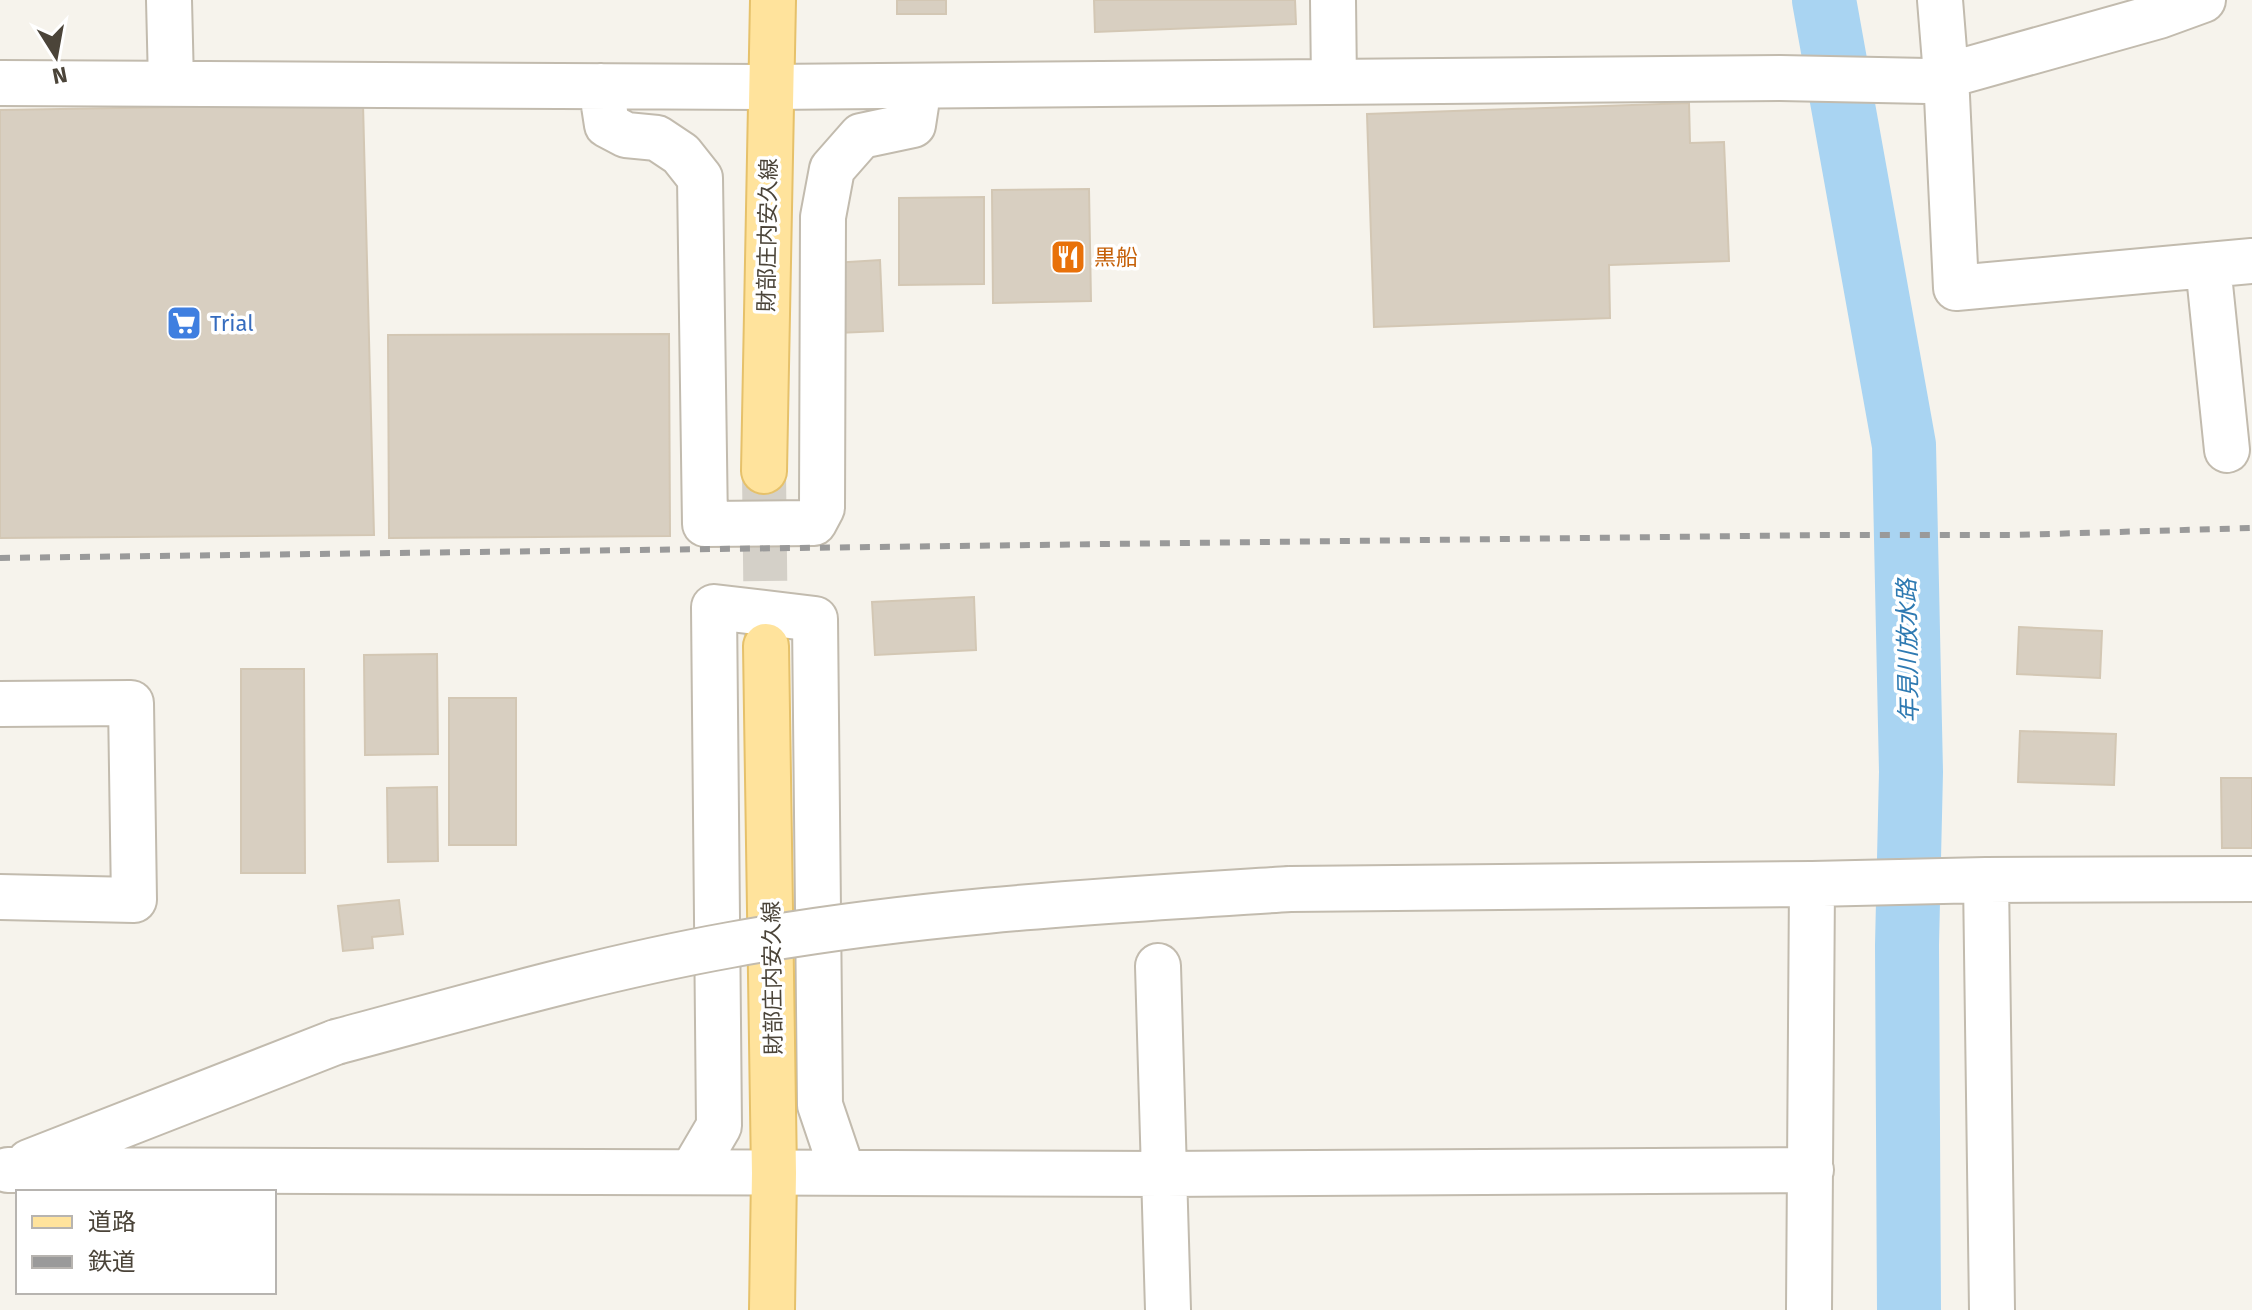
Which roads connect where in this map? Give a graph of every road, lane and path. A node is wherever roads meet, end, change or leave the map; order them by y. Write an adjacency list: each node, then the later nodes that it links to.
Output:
1 (169, 0): 9 (street)
2 (773, 0): 12 (main road, 財部庄内安久線)
3 (1333, 0): 7 (street)
4 (1940, 0): 6 (street)
5 (2203, 0): 6 (street)
6 (1937, 78): 7 (street); 14 (street)
7 (1334, 82): 11 (street)
8 (0, 83): 9 (street)
9 (171, 83): 10 (street)
10 (601, 86): 11 (street); 12 (street)
11 (919, 86): 12 (street)
12 (770, 87): 16 (main road, 財部庄内安久線)
13 (2252, 261): 14 (street)
14 (2208, 265): 15 (street)
15 (2227, 450)
16 (764, 471)
17 (766, 646): 27 (main road, 財部庄内安久線)
18 (0, 704): 22 (street)
19 (2252, 879): 20 (street)
20 (1986, 880): 21 (street); 33 (street)
21 (1826, 884): 24 (street); 25 (street, bridge)
22 (0, 897)
23 (1158, 966): 29 (street)
24 (1811, 1170): 29 (street); 32 (street)
25 (4, 1172): 26 (street)
26 (692, 1172): 27 (street); 28 (street)
27 (774, 1173): 28 (street); 30 (main road, 財部庄内安久線)
28 (843, 1173): 29 (street)
29 (1165, 1174): 31 (street)
30 (772, 1310)
31 (1168, 1310)
32 (1809, 1310)
33 (1992, 1310)

